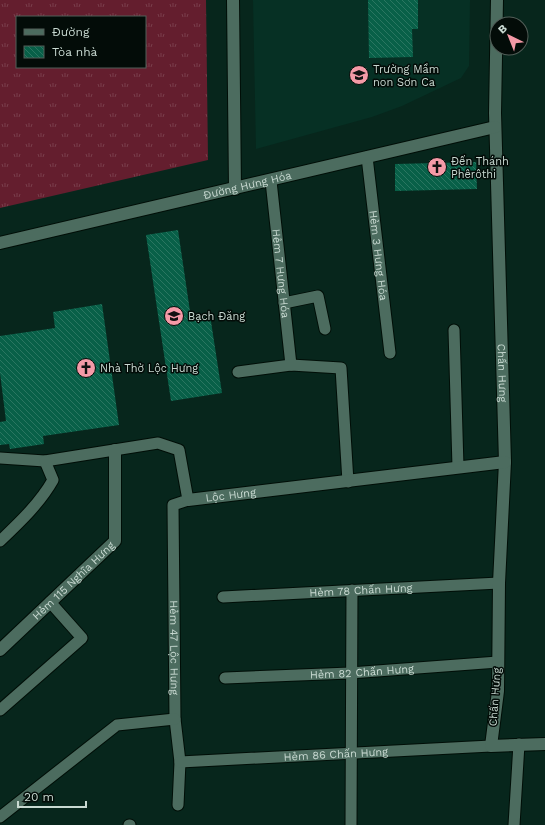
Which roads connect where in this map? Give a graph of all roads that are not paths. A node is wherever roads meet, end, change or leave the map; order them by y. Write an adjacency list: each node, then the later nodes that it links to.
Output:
1 (233, 0): 6 (street)
2 (497, 0): 3 (street, Chấn Hưng)
3 (495, 127): 4 (street, Đường Hưng Hóa); 17 (street, Chấn Hưng)
4 (367, 157): 5 (street, Đường Hưng Hóa); 11 (lane, Hẻm 3 Hưng Hóa)
5 (271, 181): 6 (street, Đường Hưng Hóa); 8 (lane, Hẻm 7 Hưng Hóa)
6 (235, 189): 7 (street, Đường Hưng Hóa)
7 (0, 243)
8 (284, 303): 9 (lane); 12 (lane, Hẻm 7 Hưng Hóa)
9 (325, 329)
10 (454, 330): 18 (lane)
11 (390, 352)
12 (291, 365): 13 (lane); 19 (lane)
13 (238, 372)
14 (115, 450): 16 (lane); 20 (lane); 25 (street, Hẻm 115 Nghĩa Hưng)
15 (0, 458): 16 (lane)
16 (45, 461): 21 (lane)
17 (504, 462): 18 (street, Lộc Hưng); 22 (street, Chấn Hưng)
18 (458, 467): 19 (street, Lộc Hưng)
19 (348, 482): 20 (street, Lộc Hưng)
20 (188, 500): 31 (lane, Hẻm 47 Lộc Hưng)
21 (0, 540)
22 (499, 583): 23 (lane, Hẻm 78 Chấn Hưng); 27 (street, Chấn Hưng)
23 (352, 590): 24 (lane, Hẻm 78 Chấn Hưng); 28 (lane)
24 (223, 597)
25 (50, 602): 26 (street, Hẻm 115 Nghĩa Hưng); 30 (lane)
26 (0, 650)
27 (498, 662): 28 (lane, Hẻm 82 Chấn Hưng); 34 (street, Chấn Hưng)
28 (350, 673): 29 (lane, Hẻm 82 Chấn Hưng); 35 (lane)
29 (225, 678)
30 (0, 710)
31 (175, 719): 36 (lane, Hẻm 47 Lộc Hưng); 38 (lane)
32 (519, 744): 33 (street); 34 (street); 40 (lane)
33 (545, 744)
34 (491, 746): 35 (lane, Hẻm 86 Chấn Hưng)
35 (351, 752): 36 (lane, Hẻm 86 Chấn Hưng); 39 (lane)
36 (180, 762): 37 (lane, Hẻm 47 Lộc Hưng)
37 (178, 805)
38 (0, 817)
39 (351, 825)
40 (514, 825)

